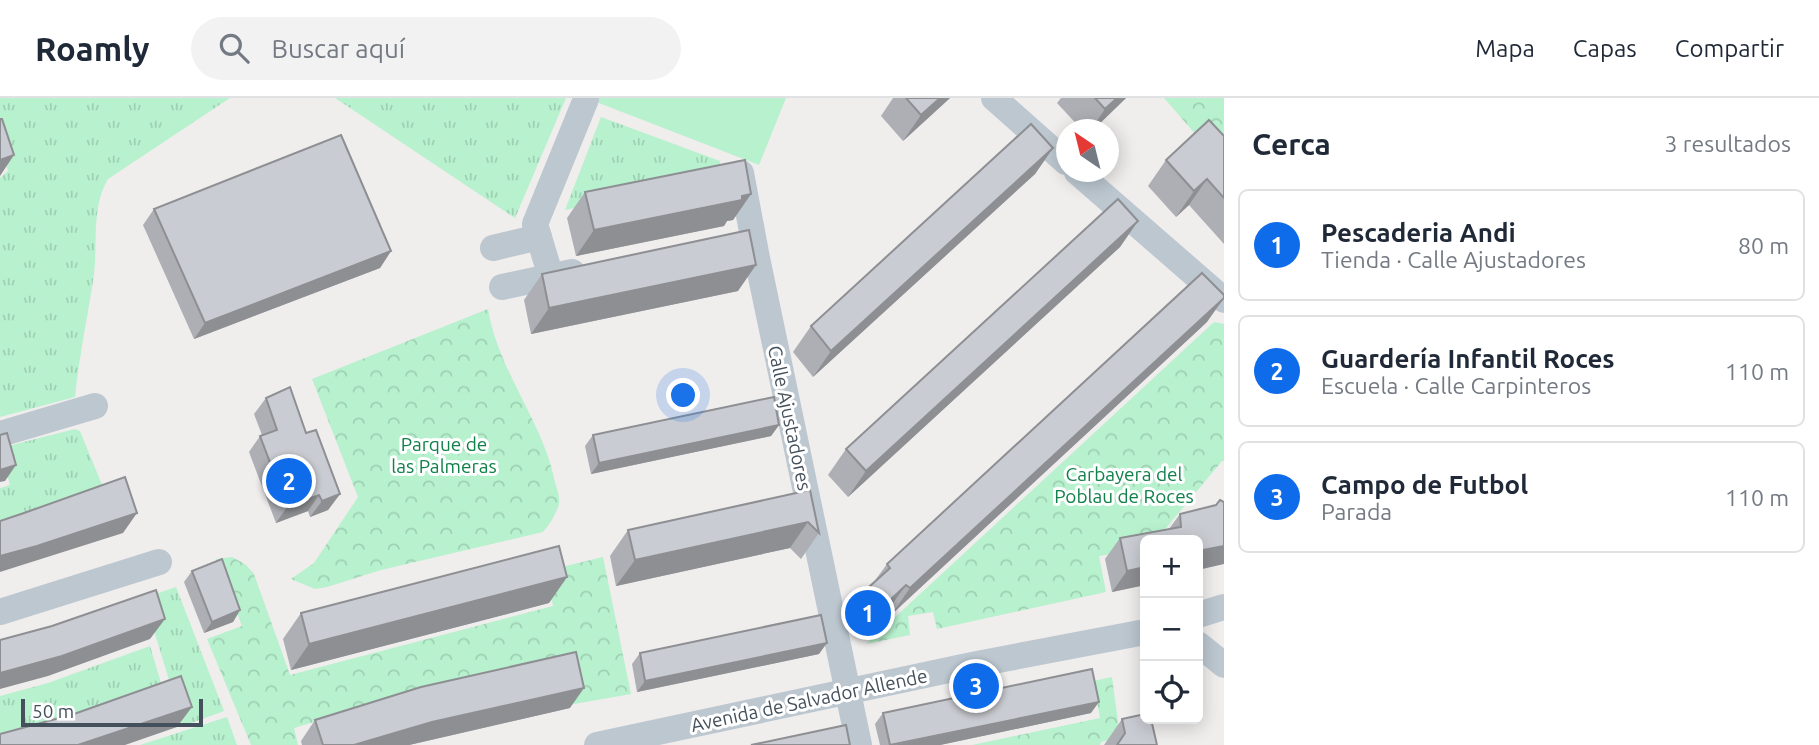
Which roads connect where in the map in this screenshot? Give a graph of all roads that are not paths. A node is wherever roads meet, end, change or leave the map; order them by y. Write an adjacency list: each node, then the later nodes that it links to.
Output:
1 (994, 98): 3 (street)
2 (586, 99): 7 (street)
3 (1056, 153)
4 (741, 173): 6 (street, Calle Ajustadores)
5 (1088, 182): 13 (street)
6 (752, 236): 8 (street); 23 (street, Calle Ajustadores)
7 (539, 237): 9 (street); 11 (street)
8 (726, 242)
9 (493, 248)
10 (592, 268): 11 (street)
11 (551, 276): 12 (street)
12 (502, 286)
13 (1224, 300)
14 (95, 406): 15 (street)
15 (0, 434)
16 (159, 562): 18 (street)
17 (1224, 607): 19 (street)
18 (0, 612)
19 (1203, 613)
20 (1140, 633): 23 (street, Avenida de Salvador Allende)
21 (1203, 648): 22 (street)
22 (1224, 665)
23 (847, 692): 24 (street, Avenida de Salvador Allende); 25 (street, Calle Ajustadores)
24 (597, 745)
25 (859, 745)

